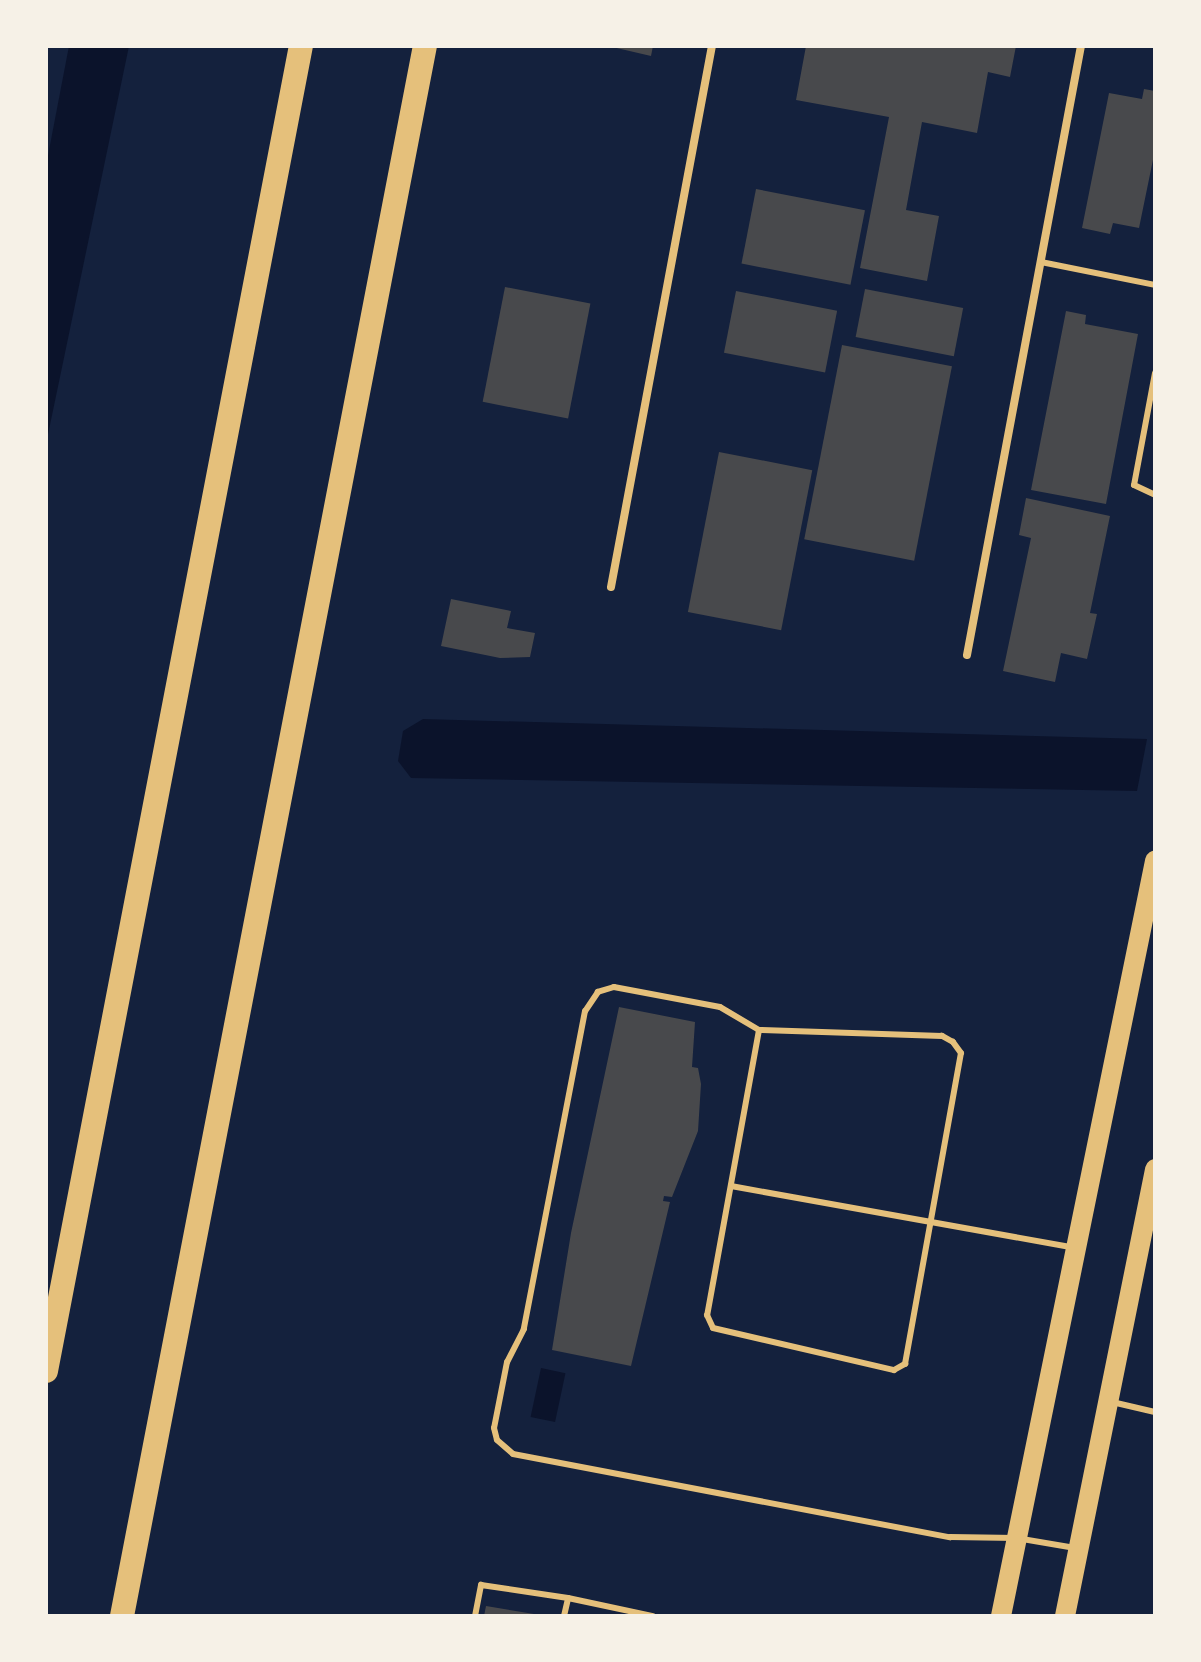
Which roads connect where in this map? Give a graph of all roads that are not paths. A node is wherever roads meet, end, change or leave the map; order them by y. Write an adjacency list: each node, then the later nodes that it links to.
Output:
1 (301, 46): 18 (highway)
2 (425, 46): 24 (highway)
3 (712, 46): 9 (street)
4 (1081, 46): 5 (street)
5 (1041, 262): 6 (lane); 10 (street)
6 (1155, 285)
7 (1155, 373): 8 (lane)
8 (1155, 495)
9 (611, 587)
10 (967, 655)
11 (1155, 861): 17 (main road)
12 (759, 1030): 14 (lane); 15 (lane); 21 (lane)
13 (1154, 1178): 16 (main road)
14 (731, 1186): 15 (lane); 15 (lane)
15 (932, 1224): 17 (lane)
16 (1149, 1231): 19 (main road)
17 (1074, 1248): 21 (main road)
18 (46, 1371)
19 (1108, 1401): 20 (lane); 22 (main road)
20 (1155, 1412)
21 (1016, 1538): 22 (lane); 28 (main road)
22 (1079, 1549): 29 (main road)
23 (568, 1598): 25 (lane); 26 (lane); 27 (lane)
24 (122, 1616)
25 (475, 1616)
26 (564, 1616)
27 (653, 1616)
28 (1001, 1616)
29 (1065, 1616)

